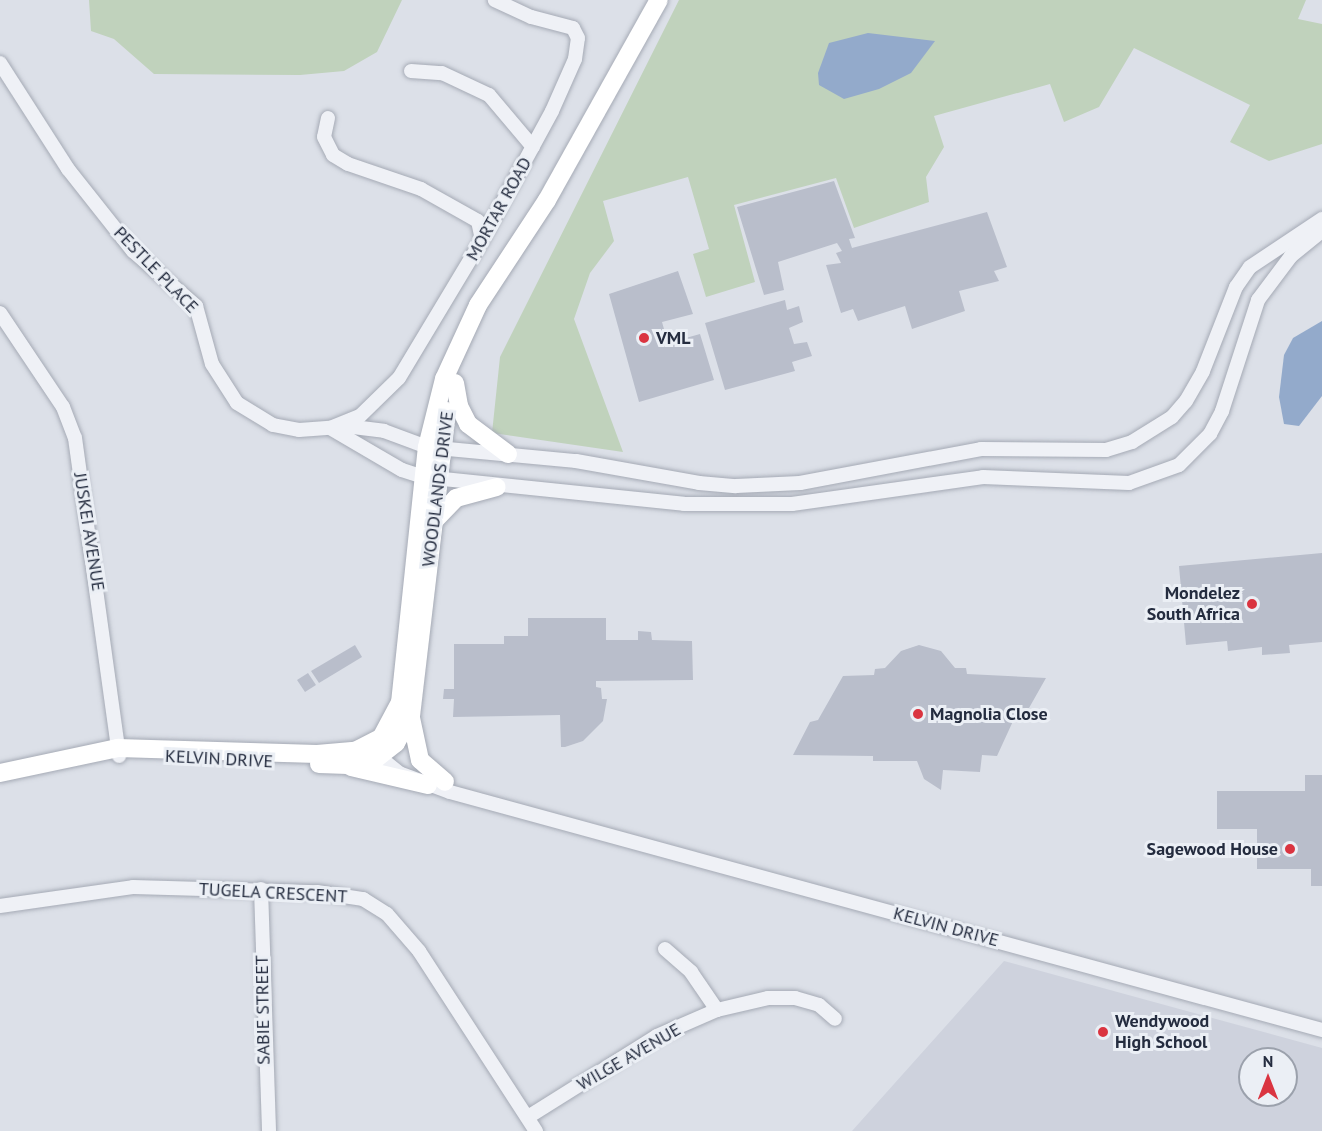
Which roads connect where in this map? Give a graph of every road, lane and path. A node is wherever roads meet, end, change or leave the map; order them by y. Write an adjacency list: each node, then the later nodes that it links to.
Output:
1 (495, 0): 6 (street, MORTAR ROAD)
2 (659, 0): 7 (main road, WOODLANDS DRIVE)
3 (0, 63): 15 (street, PESTLE PLACE)
4 (411, 71): 6 (street)
5 (328, 118): 10 (street)
6 (533, 147): 10 (street, MORTAR ROAD)
7 (547, 200): 13 (main road, WOODLANDS DRIVE); 16 (main road, WOODLANDS DRIVE)
8 (1322, 219): 17 (street)
9 (1322, 231): 19 (street)
10 (482, 240): 14 (street, MORTAR ROAD)
11 (0, 312): 12 (street, JUSKEI AVENUE)
12 (4, 329): 23 (street, JUSKEI AVENUE)
13 (455, 383): 16 (main road, WOODLANDS DRIVE); 17 (main road)
14 (345, 426): 15 (street, MORTAR ROAD); 16 (street)
15 (330, 428): 18 (street)
16 (434, 448): 17 (street); 18 (main road, WOODLANDS DRIVE)
17 (508, 454)
18 (430, 478): 19 (street); 20 (main road, WOODLANDS DRIVE); 22 (main road, WOODLANDS DRIVE)
19 (496, 487): 20 (main road)
20 (432, 523): 21 (main road, WOODLANDS DRIVE)
21 (411, 716): 22 (main road, WOODLANDS DRIVE); 26 (main road)
22 (376, 750): 23 (main road, KELVIN DRIVE); 24 (main road, KELVIN DRIVE); 26 (street, KELVIN DRIVE)
23 (119, 752): 24 (main road, KELVIN DRIVE); 25 (main road, KELVIN DRIVE)
24 (348, 765): 26 (main road)
25 (0, 773)
26 (436, 784): 32 (street, KELVIN DRIVE)
27 (261, 890): 28 (street, TUGELA CRESCENT); 33 (street, TUGELA CRESCENT); 34 (street, SABIE STREET)
28 (0, 906)
29 (665, 949): 30 (street)
30 (717, 1010): 31 (street, WILGE AVENUE); 33 (street, WILGE AVENUE)
31 (835, 1019)
32 (1322, 1030)
33 (528, 1117): 35 (street, TUGELA CRESCENT)
34 (270, 1131)
35 (536, 1131)

